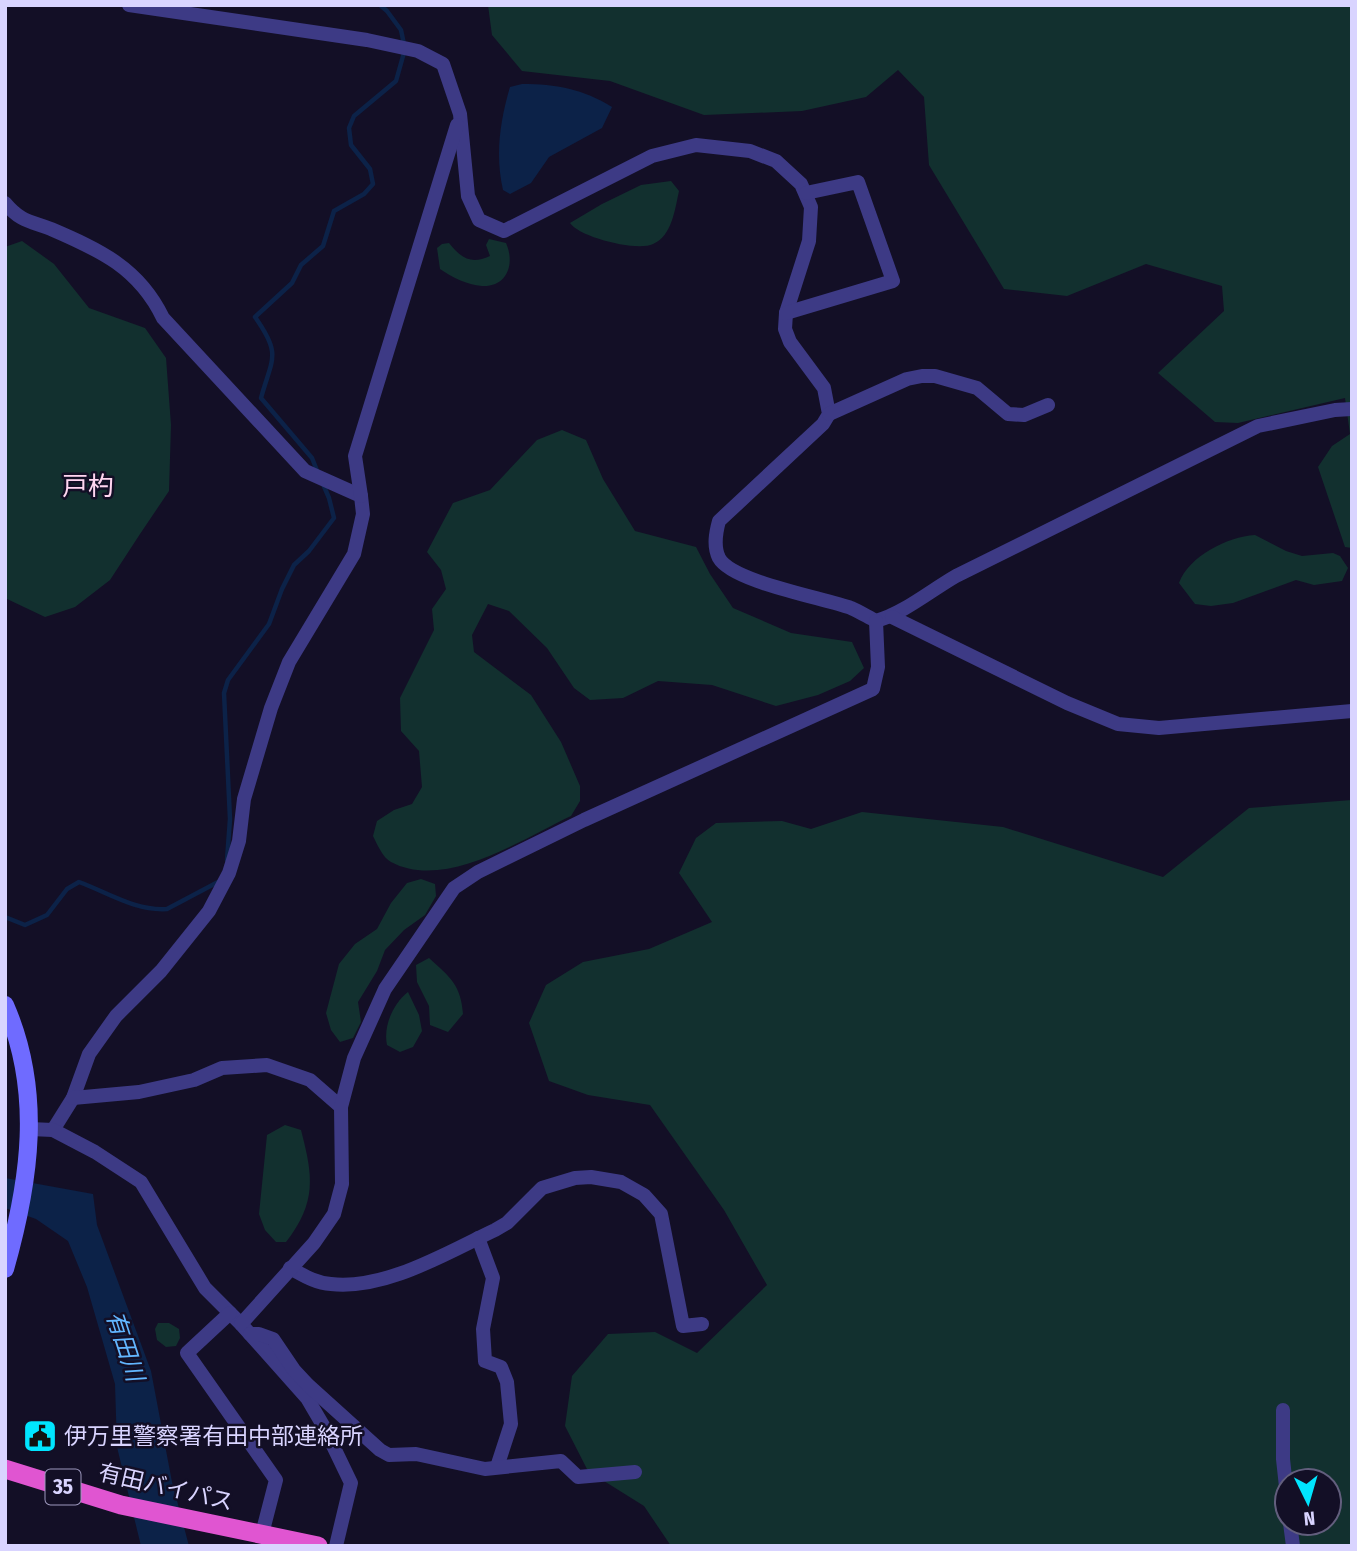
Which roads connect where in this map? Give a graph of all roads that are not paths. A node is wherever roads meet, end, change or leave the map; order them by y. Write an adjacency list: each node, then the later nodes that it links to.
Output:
1 (129, 5): 2 (street)
2 (460, 114): 3 (street); 9 (street)
3 (806, 193): 5 (street); 5 (street)
4 (5, 203): 9 (street)
5 (786, 313): 8 (street)
6 (1048, 405): 8 (street)
7 (1352, 410): 10 (street)
8 (829, 414): 11 (street)
9 (361, 496): 14 (street)
10 (892, 617): 11 (street); 12 (street)
11 (876, 621): 15 (street)
12 (1352, 711)
13 (5, 1005): 16 (main road)
14 (74, 1098): 15 (street); 17 (street)
15 (341, 1107): 20 (street)
16 (30, 1129): 17 (street); 19 (main road)
17 (53, 1130): 21 (street)
18 (478, 1238): 20 (street); 22 (street); 25 (street)
19 (7, 1264)
20 (290, 1268): 23 (street)
21 (230, 1313): 23 (street); 29 (street)
22 (702, 1324)
23 (245, 1329): 25 (street); 31 (street)
24 (1283, 1410): 26 (street)
25 (497, 1467): 28 (street)
26 (1284, 1467)
27 (5, 1469): 29 (highway, 有田バイパス / 35)
28 (635, 1472)
29 (262, 1534): 30 (highway, 有田バイパス / 35)
30 (318, 1546)
31 (336, 1546)

